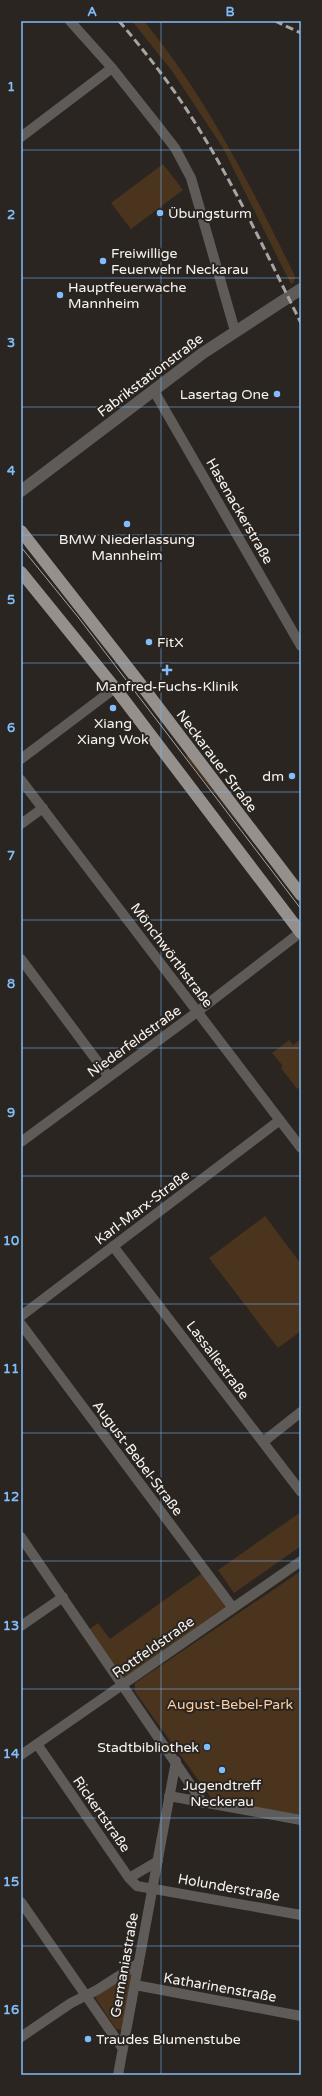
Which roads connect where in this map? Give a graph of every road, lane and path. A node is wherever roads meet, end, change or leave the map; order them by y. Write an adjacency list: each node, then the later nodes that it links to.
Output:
1 (70, 21): 2 (street)
2 (112, 68): 3 (street); 5 (street)
3 (21, 137)
4 (301, 289): 5 (street, Fabrikstationstraße)
5 (235, 331): 6 (street, Fabrikstationstraße)
6 (154, 391): 7 (street, Fabrikstationstraße); 10 (street, Hasenackerstraße)
7 (21, 491)
8 (21, 531): 16 (main road, Neckarauer Straße)
9 (21, 572): 11 (main road)
10 (301, 646)
11 (115, 688): 12 (street); 17 (main road)
12 (21, 759)
13 (21, 780): 14 (street, Mönchwörthstraße)
14 (42, 808): 15 (street); 19 (street, Mönchwörthstraße)
15 (21, 824)
16 (301, 895)
17 (301, 932): 19 (street, Niederfeldstraße)
18 (21, 959): 20 (street)
19 (197, 1012): 20 (street, Niederfeldstraße); 21 (street, Mönchwörthstraße)
20 (109, 1076): 22 (street, Niederfeldstraße)
21 (280, 1120): 23 (street, Mönchwörthstraße); 24 (street, Karl-Marx-Straße)
22 (21, 1142)
23 (301, 1148)
24 (113, 1246): 25 (street, Karl-Marx-Straße); 28 (street, Lassallestraße)
25 (21, 1316)
26 (21, 1324): 33 (street, August-Bebel-Straße)
27 (301, 1412): 28 (street)
28 (263, 1442): 29 (street, Lassallestraße)
29 (301, 1492)
30 (21, 1537): 32 (street)
31 (301, 1560): 33 (street, Rottfeldstraße)
32 (63, 1597): 34 (street); 35 (street)
33 (234, 1608): 35 (street, Rottfeldstraße)
34 (21, 1626)
35 (124, 1684): 36 (street, Rottfeldstraße); 38 (street)
36 (37, 1744): 37 (street, Rottfeldstraße); 43 (street, Rickertstraße)
37 (21, 1755)
38 (176, 1761): 39 (street, Germaniastraße); 40 (street)
39 (169, 1796): 40 (street); 42 (street, Germaniastraße)
40 (204, 1803): 41 (street)
41 (301, 1820)
42 (158, 1861): 43 (street); 44 (street, Germaniastraße)
43 (129, 1878): 44 (street, Rickertstraße)
44 (153, 1888): 46 (street, Holunderstraße); 47 (street, Germaniastraße)
45 (21, 1902): 49 (street)
46 (301, 1914)
47 (139, 1963): 48 (street, Germaniastraße); 49 (street)
48 (135, 1985): 50 (street, Katharinenstraße); 52 (street, Germaniastraße)
49 (86, 1996): 51 (street); 52 (street)
50 (301, 2016)
51 (21, 2038)
52 (123, 2049): 53 (street, Germaniastraße)
53 (118, 2075)

